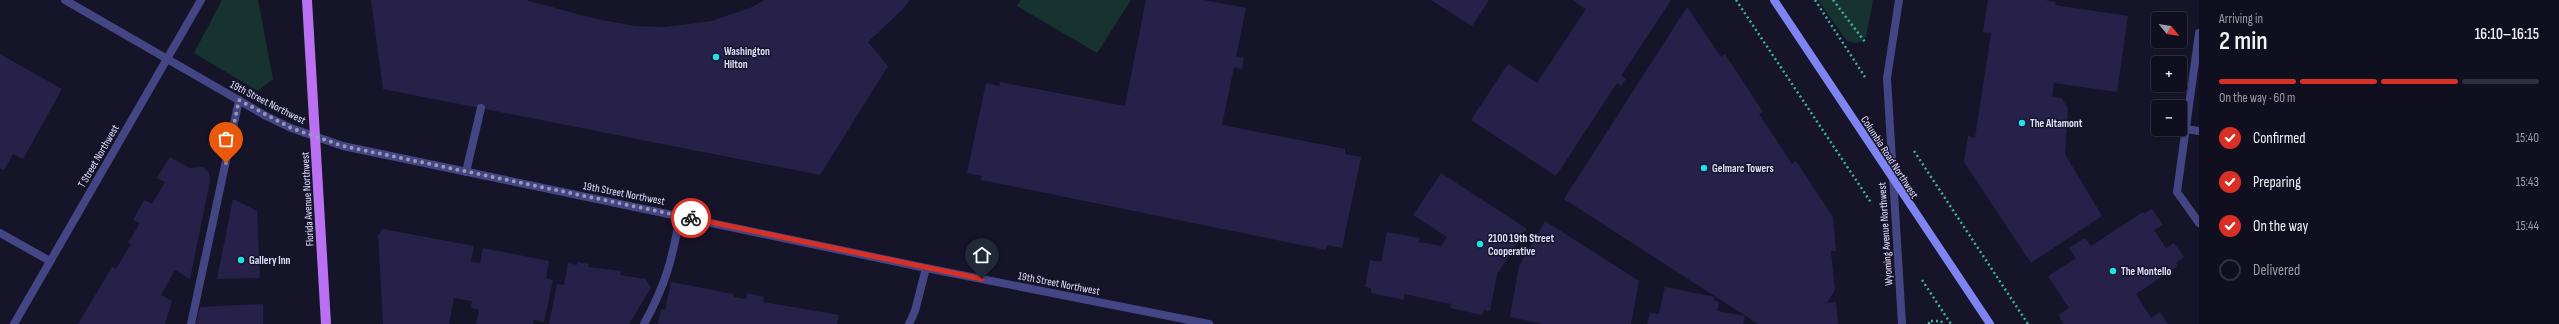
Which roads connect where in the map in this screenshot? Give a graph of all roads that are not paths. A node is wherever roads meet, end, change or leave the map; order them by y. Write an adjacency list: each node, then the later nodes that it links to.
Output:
1 (65, 0): 7 (street, 19th Street Northwest)
2 (201, 0): 7 (street, T Street Northwest)
3 (307, 0): 14 (main road, Florida Avenue Northwest)
4 (1774, 0): 16 (main road, Columbia Road Northwest)
5 (1900, 0): 16 (street, Wyoming Avenue Northwest)
6 (2199, 33): 10 (street)
7 (167, 59): 8 (street, 19th Street Northwest); 20 (street, T Street Northwest)
8 (239, 100): 14 (street, 19th Street Northwest); 24 (street)
9 (481, 108): 15 (street)
10 (2187, 122)
11 (2187, 129): 12 (street)
12 (2199, 131)
13 (2185, 136): 18 (street)
14 (316, 137): 15 (street, 19th Street Northwest); 25 (main road, Florida Avenue Northwest)
15 (466, 172): 17 (street, 19th Street Northwest)
16 (1893, 182): 29 (street, Wyoming Avenue Northwest); 30 (main road, Columbia Road Northwest)
17 (680, 216): 21 (street, 19th Street Northwest); 26 (street)
18 (2199, 223)
19 (0, 233): 20 (street)
20 (50, 261): 23 (street, T Street Northwest)
21 (926, 268): 22 (street, 19th Street Northwest); 27 (street)
22 (1174, 321): 28 (street, 19th Street Northwest)
23 (14, 324)
24 (191, 324)
25 (326, 324)
26 (644, 324)
27 (909, 324)
28 (1209, 324)
29 (1902, 324)
30 (1990, 324)

